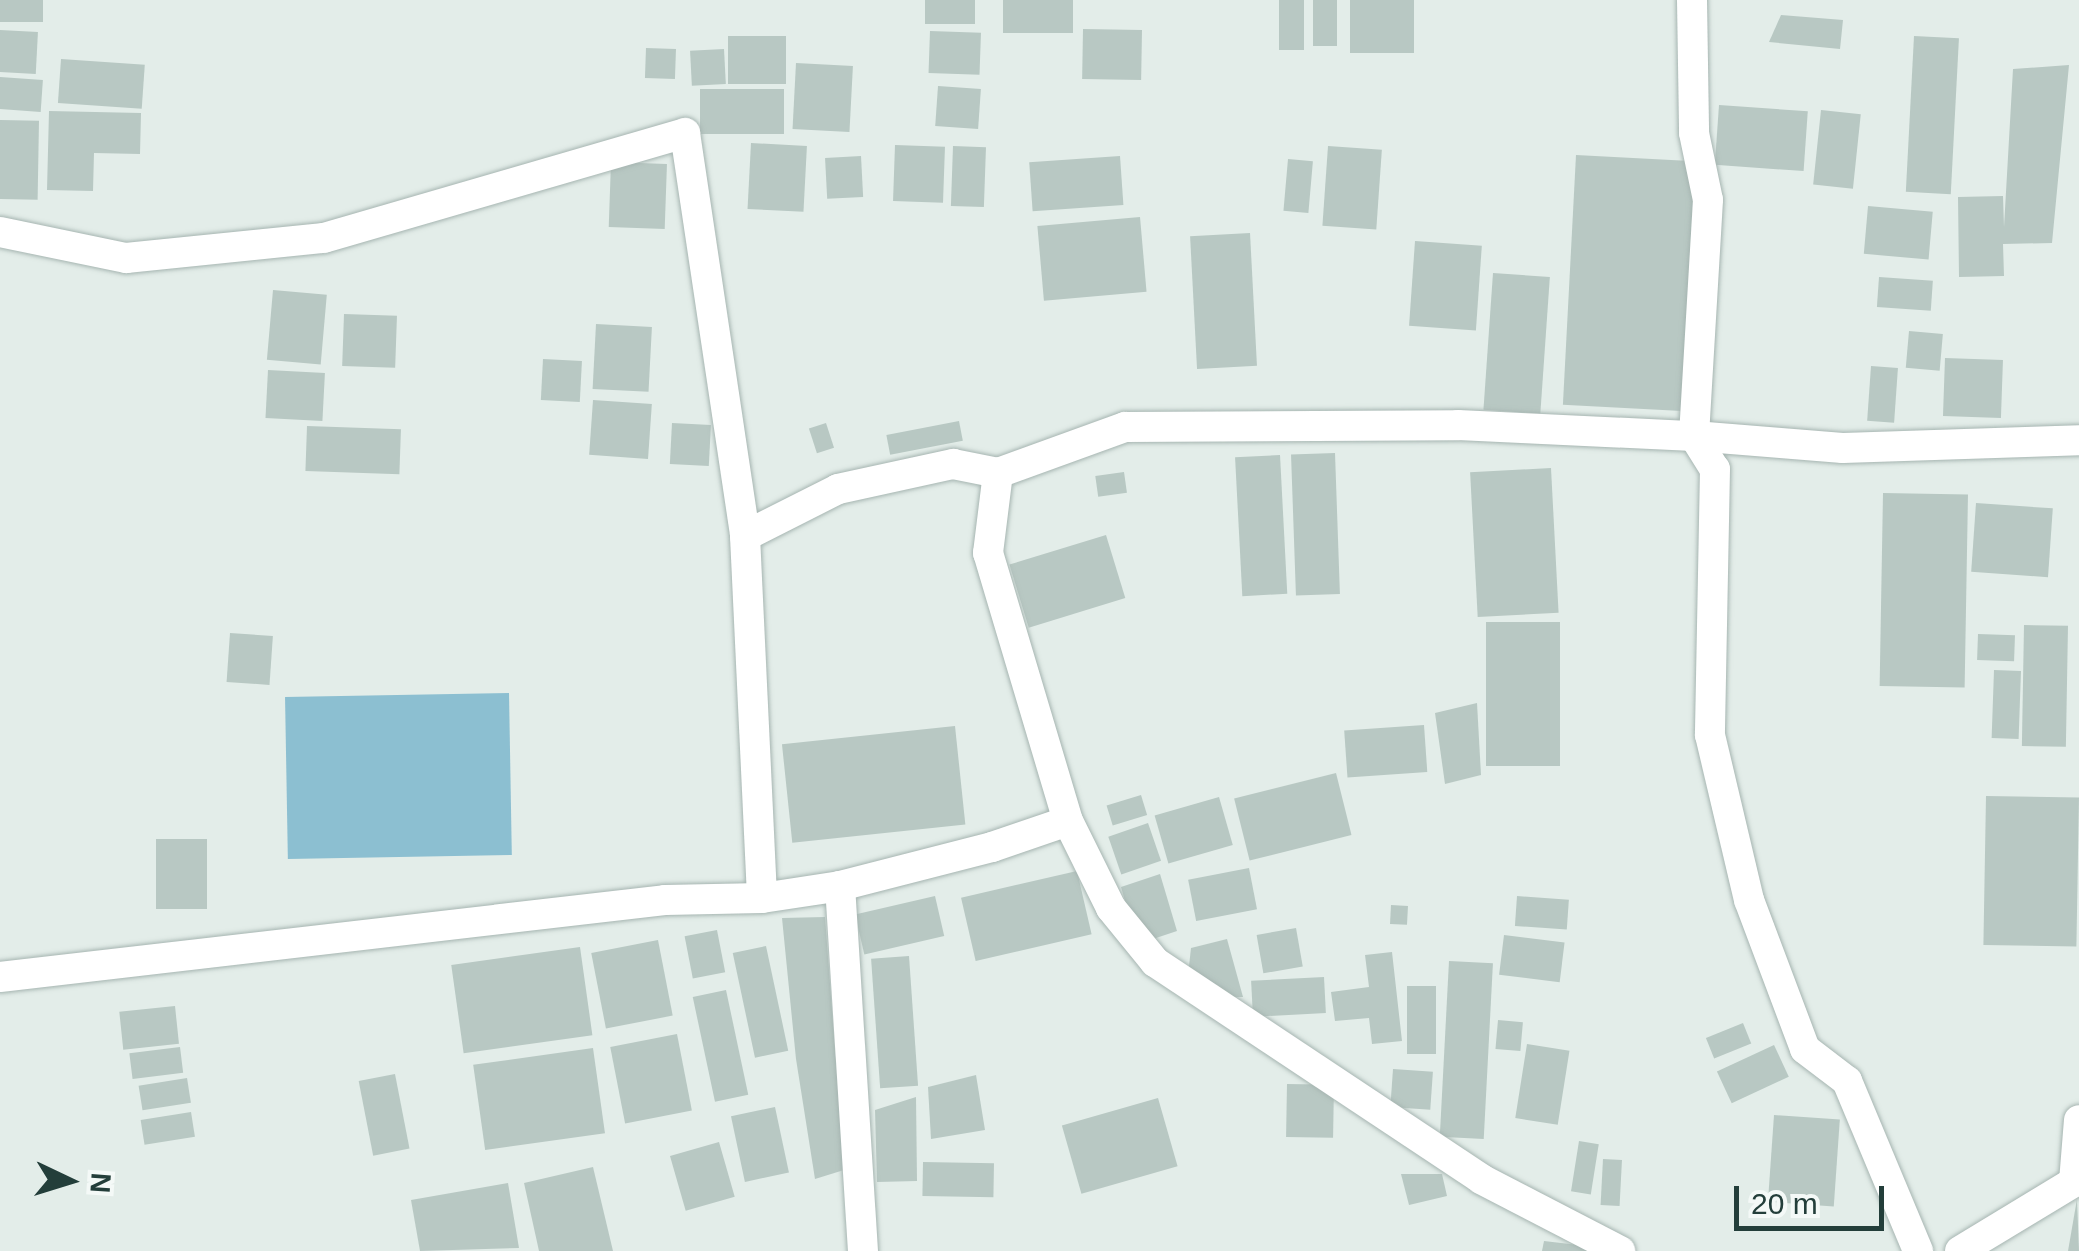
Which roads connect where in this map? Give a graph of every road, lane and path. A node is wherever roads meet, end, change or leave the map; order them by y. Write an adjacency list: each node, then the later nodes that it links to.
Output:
1 (1692, 0): 3 (street)
2 (0, 232): 6 (street)
3 (1694, 436): 4 (street); 5 (street); 14 (street)
4 (2079, 440)
5 (998, 473): 6 (street); 7 (street)
6 (745, 536): 9 (street)
7 (1068, 821): 8 (street); 13 (street)
8 (840, 886): 9 (street); 12 (street)
9 (762, 898): 10 (street)
10 (0, 977)
11 (2079, 1120): 15 (street)
12 (863, 1251)
13 (1620, 1251)
14 (1918, 1251)
15 (1960, 1251)

